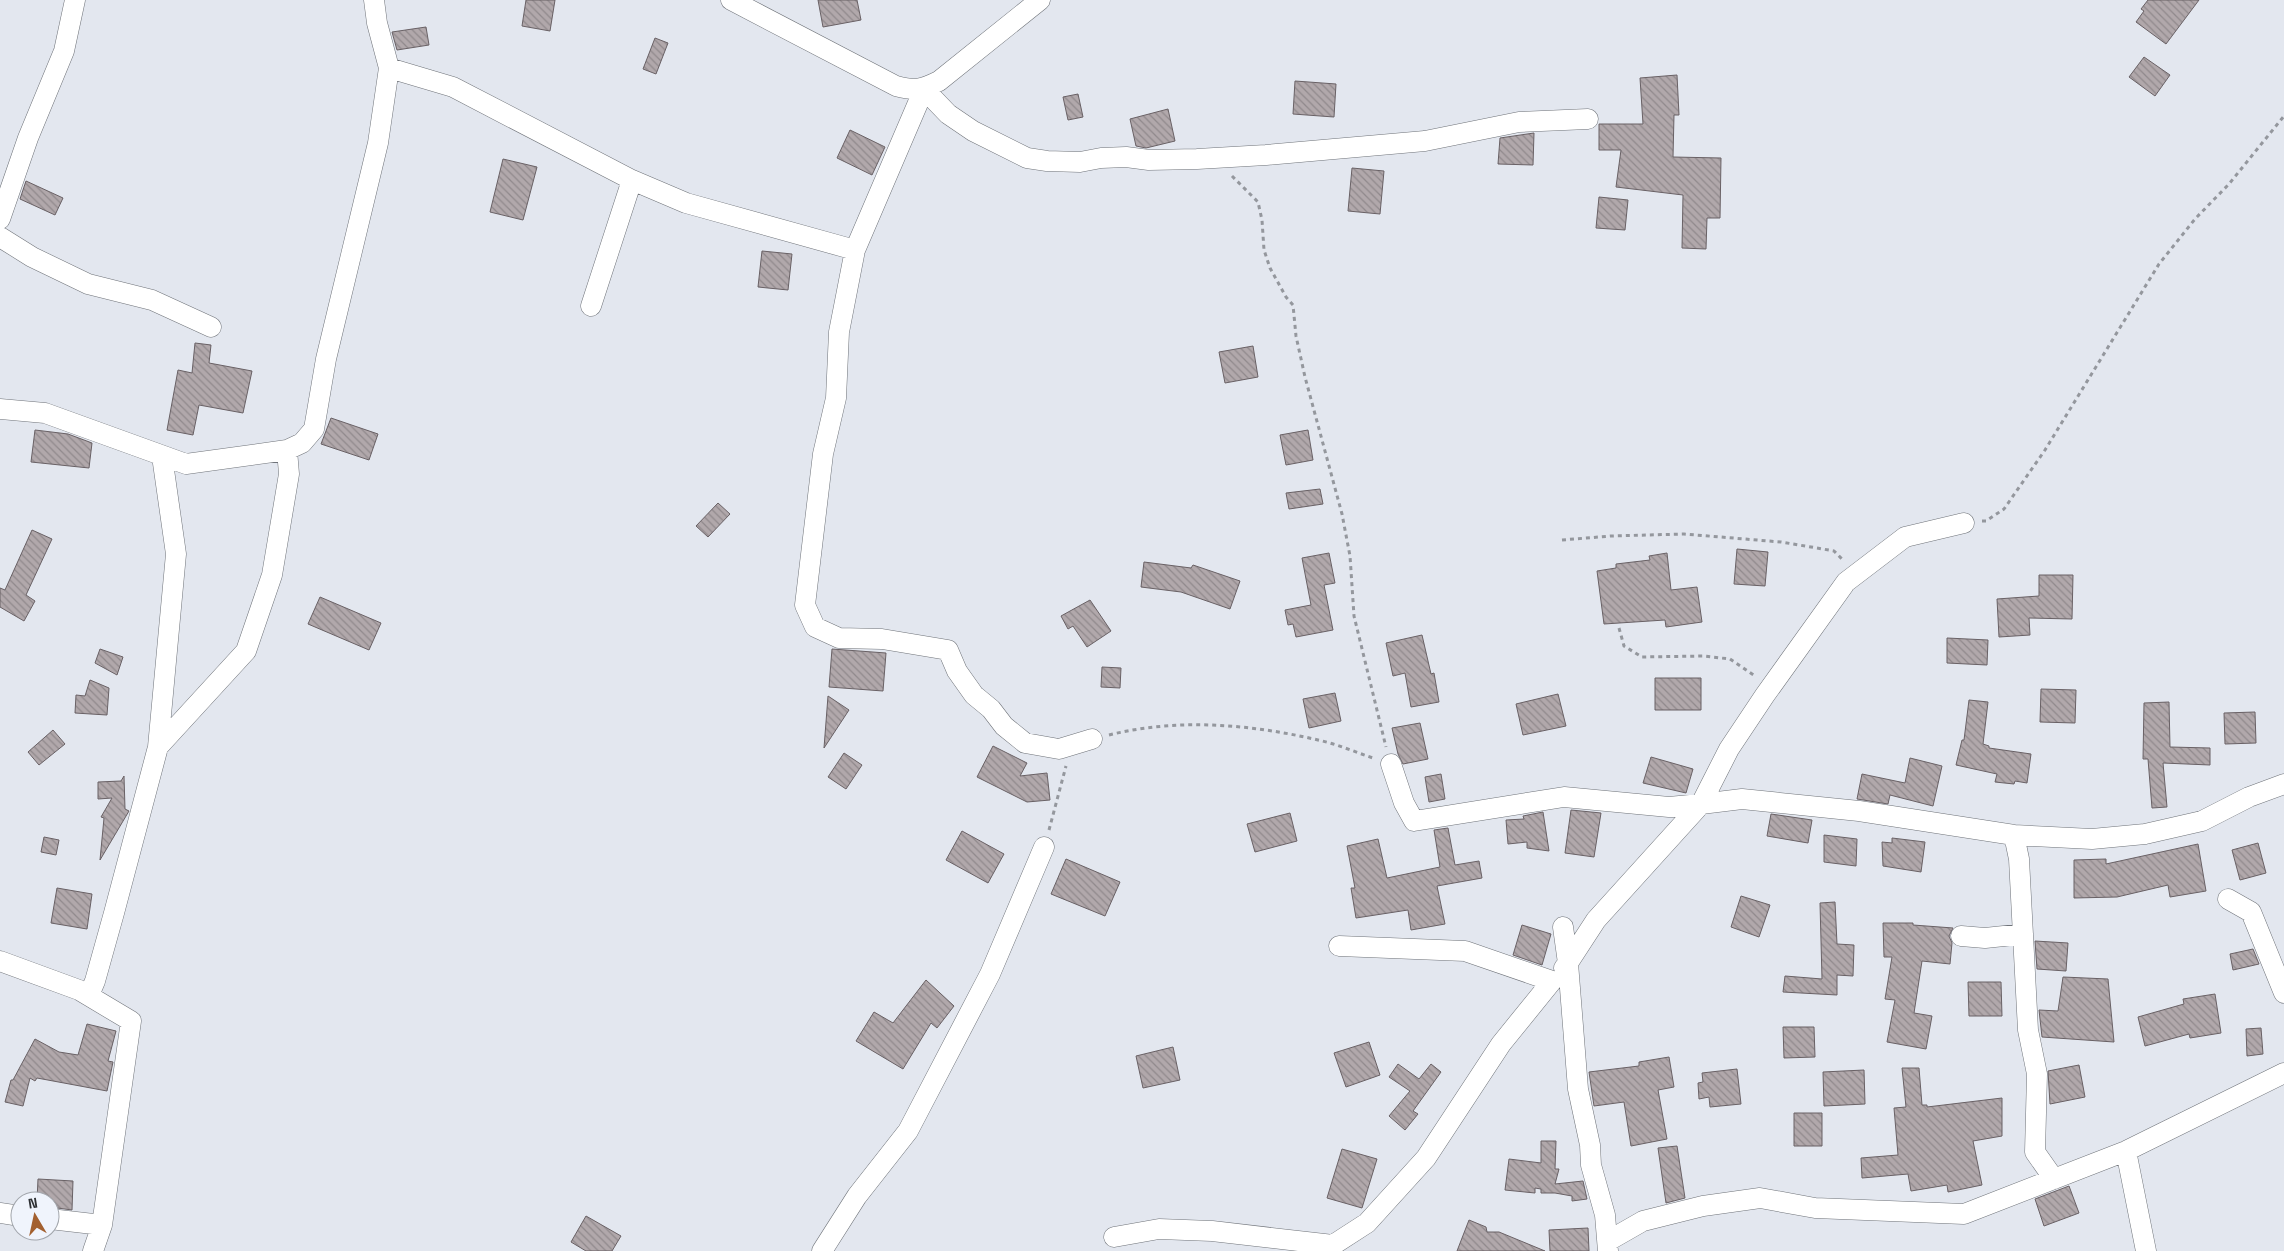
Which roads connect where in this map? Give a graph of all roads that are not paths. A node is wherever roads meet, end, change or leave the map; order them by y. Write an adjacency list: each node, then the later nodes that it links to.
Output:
1 (75, 0): 9 (street)
2 (374, 0): 5 (street)
3 (731, 0): 6 (street)
4 (1040, 0): 6 (street)
5 (389, 68): 8 (street); 15 (street)
6 (924, 89): 7 (street); 11 (street)
7 (1588, 119)
8 (632, 180): 11 (street); 12 (street)
9 (0, 219)
10 (0, 237): 13 (street)
11 (855, 250): 18 (street)
12 (592, 306)
13 (211, 327)
14 (0, 409): 16 (street)
15 (287, 450): 16 (street); 19 (street)
16 (162, 456): 19 (street)
17 (1964, 522): 22 (street)
18 (1092, 739)
19 (158, 746): 34 (street)
20 (1391, 764): 22 (street)
21 (2284, 784): 23 (street)
22 (1700, 804): 23 (street); 31 (street)
23 (2014, 835): 27 (street)
24 (1044, 846): 44 (street)
25 (2228, 898): 33 (street)
26 (1563, 927): 31 (street)
27 (2023, 934): 28 (street); 37 (street)
28 (1961, 936)
29 (1339, 946): 32 (street)
30 (0, 961): 34 (street)
31 (1568, 963): 32 (street); 41 (street)
32 (1552, 981): 42 (street)
33 (2284, 993)
34 (89, 996): 39 (street)
35 (2282, 1072): 36 (street)
36 (2126, 1150): 37 (street); 45 (street)
37 (2054, 1179): 41 (street)
38 (60, 1220): 39 (street)
39 (102, 1225): 43 (street)
40 (1114, 1237): 42 (street)
41 (1608, 1246)
42 (1331, 1248)
43 (93, 1251)
44 (822, 1251)
45 (2146, 1251)

